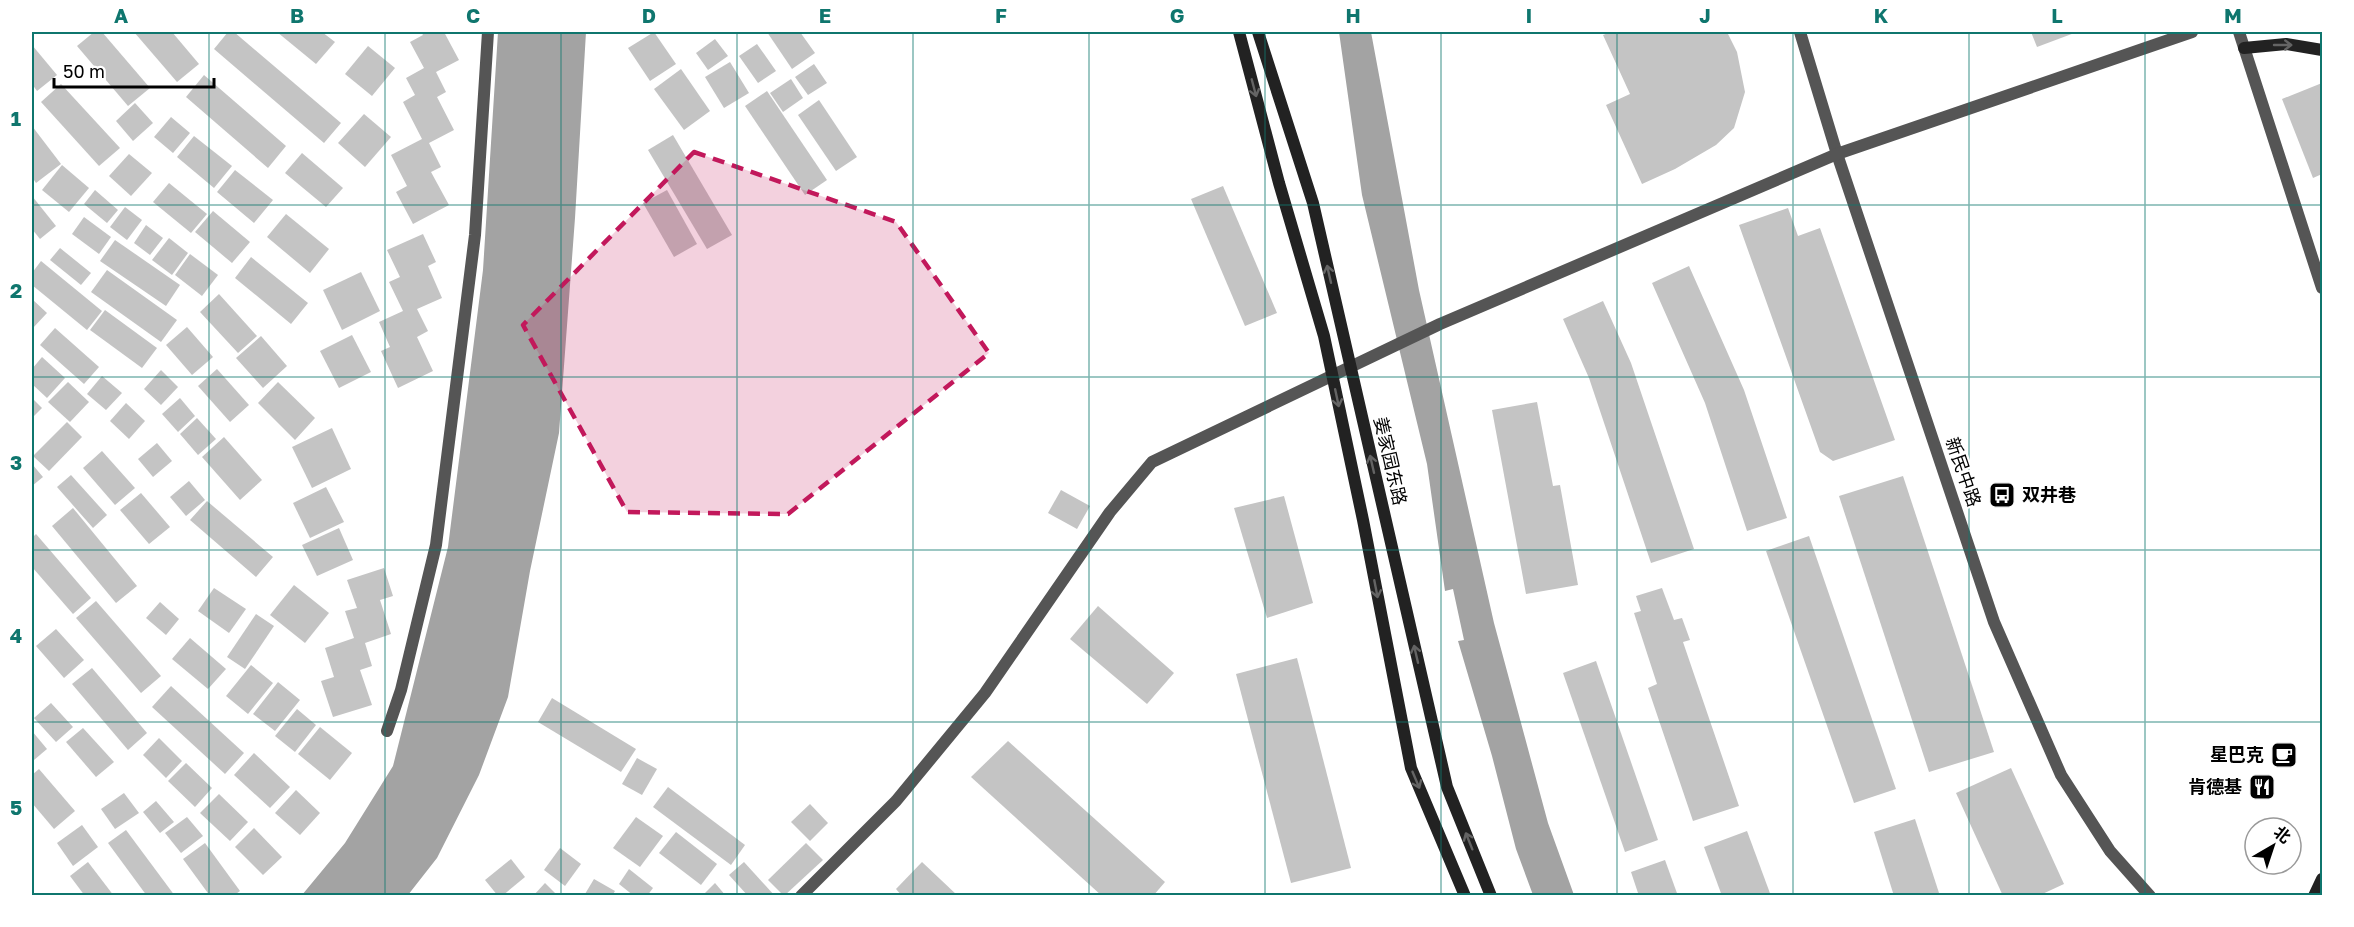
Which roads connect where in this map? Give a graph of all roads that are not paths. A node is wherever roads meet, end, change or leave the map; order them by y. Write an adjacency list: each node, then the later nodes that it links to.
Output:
1 (488, 32): 13 (street)
2 (1239, 32): 12 (main road, 姜家园东路, one-way to 12)
3 (1258, 32): 11 (main road, 姜家园东路, one-way to 3)
4 (1800, 32): 9 (street, 新民中路)
5 (2192, 32): 9 (street)
6 (2239, 32): 7 (street)
7 (2244, 48): 8 (main road, one-way to 8); 10 (street)
8 (2322, 50)
9 (1837, 154): 11 (street); 18 (street, 新民中路)
10 (2322, 288)
11 (1350, 366): 12 (street); 17 (main road, 姜家园东路, one-way to 11)
12 (1333, 375): 15 (street); 16 (main road, 姜家园东路, one-way to 16)
13 (387, 731)
14 (2322, 879): 19 (main road)
15 (801, 896)
16 (1465, 896)
17 (1491, 896)
18 (2150, 896)
19 (2314, 896)

